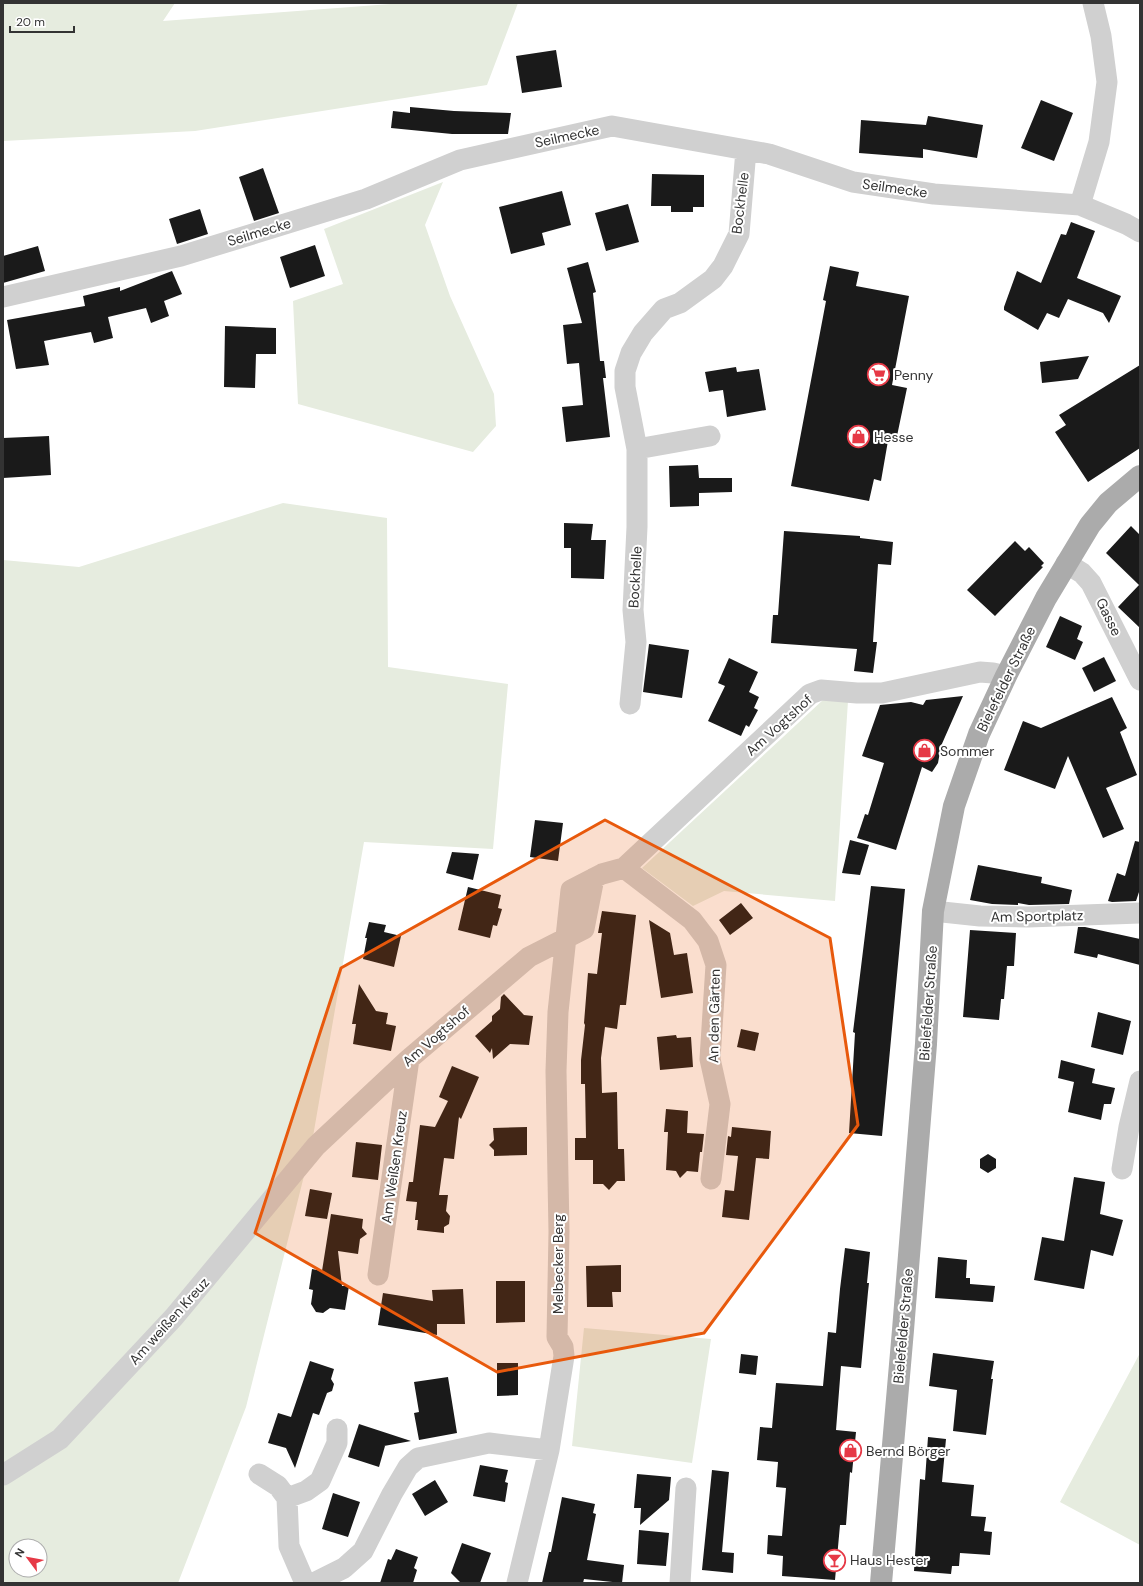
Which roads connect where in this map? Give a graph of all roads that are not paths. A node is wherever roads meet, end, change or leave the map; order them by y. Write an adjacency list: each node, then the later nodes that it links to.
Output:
1 (1093, 3): 3 (street)
2 (746, 150): 3 (street, Seilmecke); 5 (street, Seilmecke); 7 (street, Bockhelle)
3 (1080, 205): 4 (street, Seilmecke)
4 (1140, 232)
5 (3, 297)
6 (710, 436): 7 (street)
7 (637, 449): 12 (street, Bockhelle)
8 (1140, 476): 9 (main road, Bielefelder Straße)
9 (1066, 563): 10 (main road, Bielefelder Straße); 11 (street, Gasse)
10 (1006, 676): 13 (street, Am Vogtshof); 14 (main road, Bielefelder Straße)
11 (1140, 680)
12 (630, 704)
13 (624, 868): 16 (street, Am Vogtshof); 22 (street, An den Gärten)
14 (933, 911): 15 (street, Am Sportplatz); 34 (main road, Bielefelder Straße)
15 (1140, 913)
16 (566, 939): 17 (street, Am Vogtshof); 25 (street, Melbecker Berg)
17 (409, 1059): 20 (street, Am Vogtshof); 23 (street, Am Weißen Kreuz)
18 (1140, 1081): 19 (street)
19 (1134, 1130): 21 (street)
20 (316, 1146): 27 (street, Am weißen Kreuz)
21 (1122, 1169)
22 (711, 1179)
23 (378, 1275)
24 (337, 1430): 29 (street)
25 (549, 1450): 31 (street); 32 (street, Melbecker Berg)
26 (259, 1474): 29 (street)
27 (3, 1475)
28 (686, 1488): 33 (street)
29 (286, 1498): 30 (street)
30 (305, 1583)
31 (314, 1583)
32 (518, 1583)
33 (680, 1583)
34 (881, 1583)

